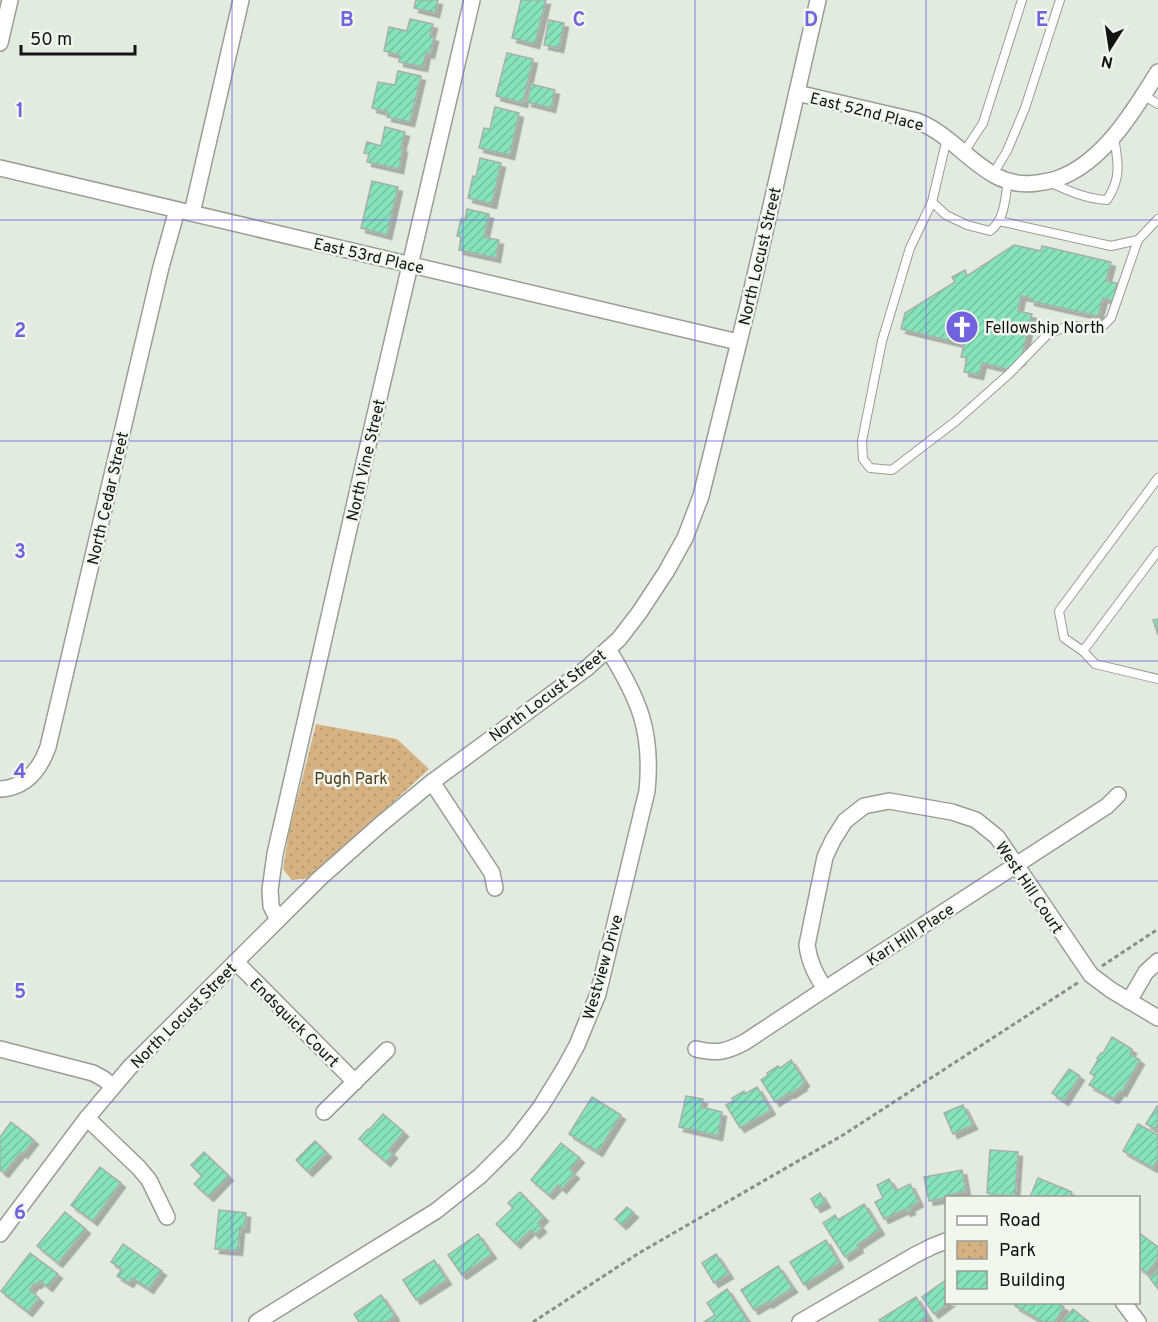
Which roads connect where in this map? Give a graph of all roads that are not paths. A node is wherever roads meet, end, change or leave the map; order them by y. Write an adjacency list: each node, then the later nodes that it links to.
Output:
1 (10, 0): 7 (street)
2 (241, 0): 21 (street)
3 (472, 0): 25 (street, North Vine Street)
4 (818, 0): 9 (street, North Locust Street)
5 (1022, 0): 14 (lane)
6 (1060, 0): 16 (lane)
7 (0, 43)
8 (1158, 72): 10 (street, East 52nd Place)
9 (797, 93): 13 (street, East 52nd Place); 26 (street, North Locust Street)
10 (1143, 95): 11 (lane); 12 (street, East 52nd Place)
11 (1158, 104)
12 (1114, 135): 18 (street, East 52nd Place); 18 (lane)
13 (947, 138): 14 (street, East 52nd Place); 19 (lane)
14 (964, 152): 16 (street, East 52nd Place)
15 (0, 168): 20 (street, East 53rd Place)
16 (993, 174): 17 (street, East 52nd Place)
17 (1008, 181): 18 (street, East 52nd Place); 23 (lane)
18 (1047, 182)
19 (932, 202): 23 (lane); 24 (lane)
20 (177, 210): 21 (street, East 53rd Place); 33 (street, North Cedar Street)
21 (192, 213): 25 (street, East 53rd Place)
22 (1158, 219): 24 (lane)
23 (999, 221): 24 (lane)
24 (1138, 240)
25 (410, 265): 26 (street, East 53rd Place); 37 (street, North Vine Street)
26 (738, 342): 29 (street, North Locust Street)
27 (1158, 478): 30 (lane)
28 (1158, 551): 30 (lane)
29 (608, 649): 32 (street, North Locust Street); 54 (street, Westview Drive)
30 (1083, 651): 31 (lane)
31 (1158, 679)
32 (432, 782): 36 (street); 37 (street, North Locust Street)
33 (0, 789)
34 (1118, 795): 35 (street, Kari Hill Place)
35 (1017, 865): 40 (street, Kari Hill Place); 40 (street, West Hill Court); 41 (street, West Hill Court)
36 (495, 888)
37 (278, 920): 39 (street, North Locust Street)
38 (1158, 961): 41 (street)
39 (236, 962): 46 (street, Endsquick Court); 47 (street, North Locust Street)
40 (825, 989): 44 (street, Kari Hill Place)
41 (1129, 1001): 42 (street, West Hill Court)
42 (1158, 1018)
43 (0, 1049): 47 (street)
44 (696, 1049)
45 (387, 1050): 46 (street)
46 (355, 1082): 48 (street)
47 (113, 1087): 49 (street, North Locust Street)
48 (324, 1113)
49 (87, 1118): 50 (street); 51 (street)
50 (167, 1217)
51 (0, 1234)
52 (945, 1241): 55 (street)
53 (1124, 1304): 56 (street)
54 (258, 1322)
55 (800, 1322)
56 (1138, 1322)

